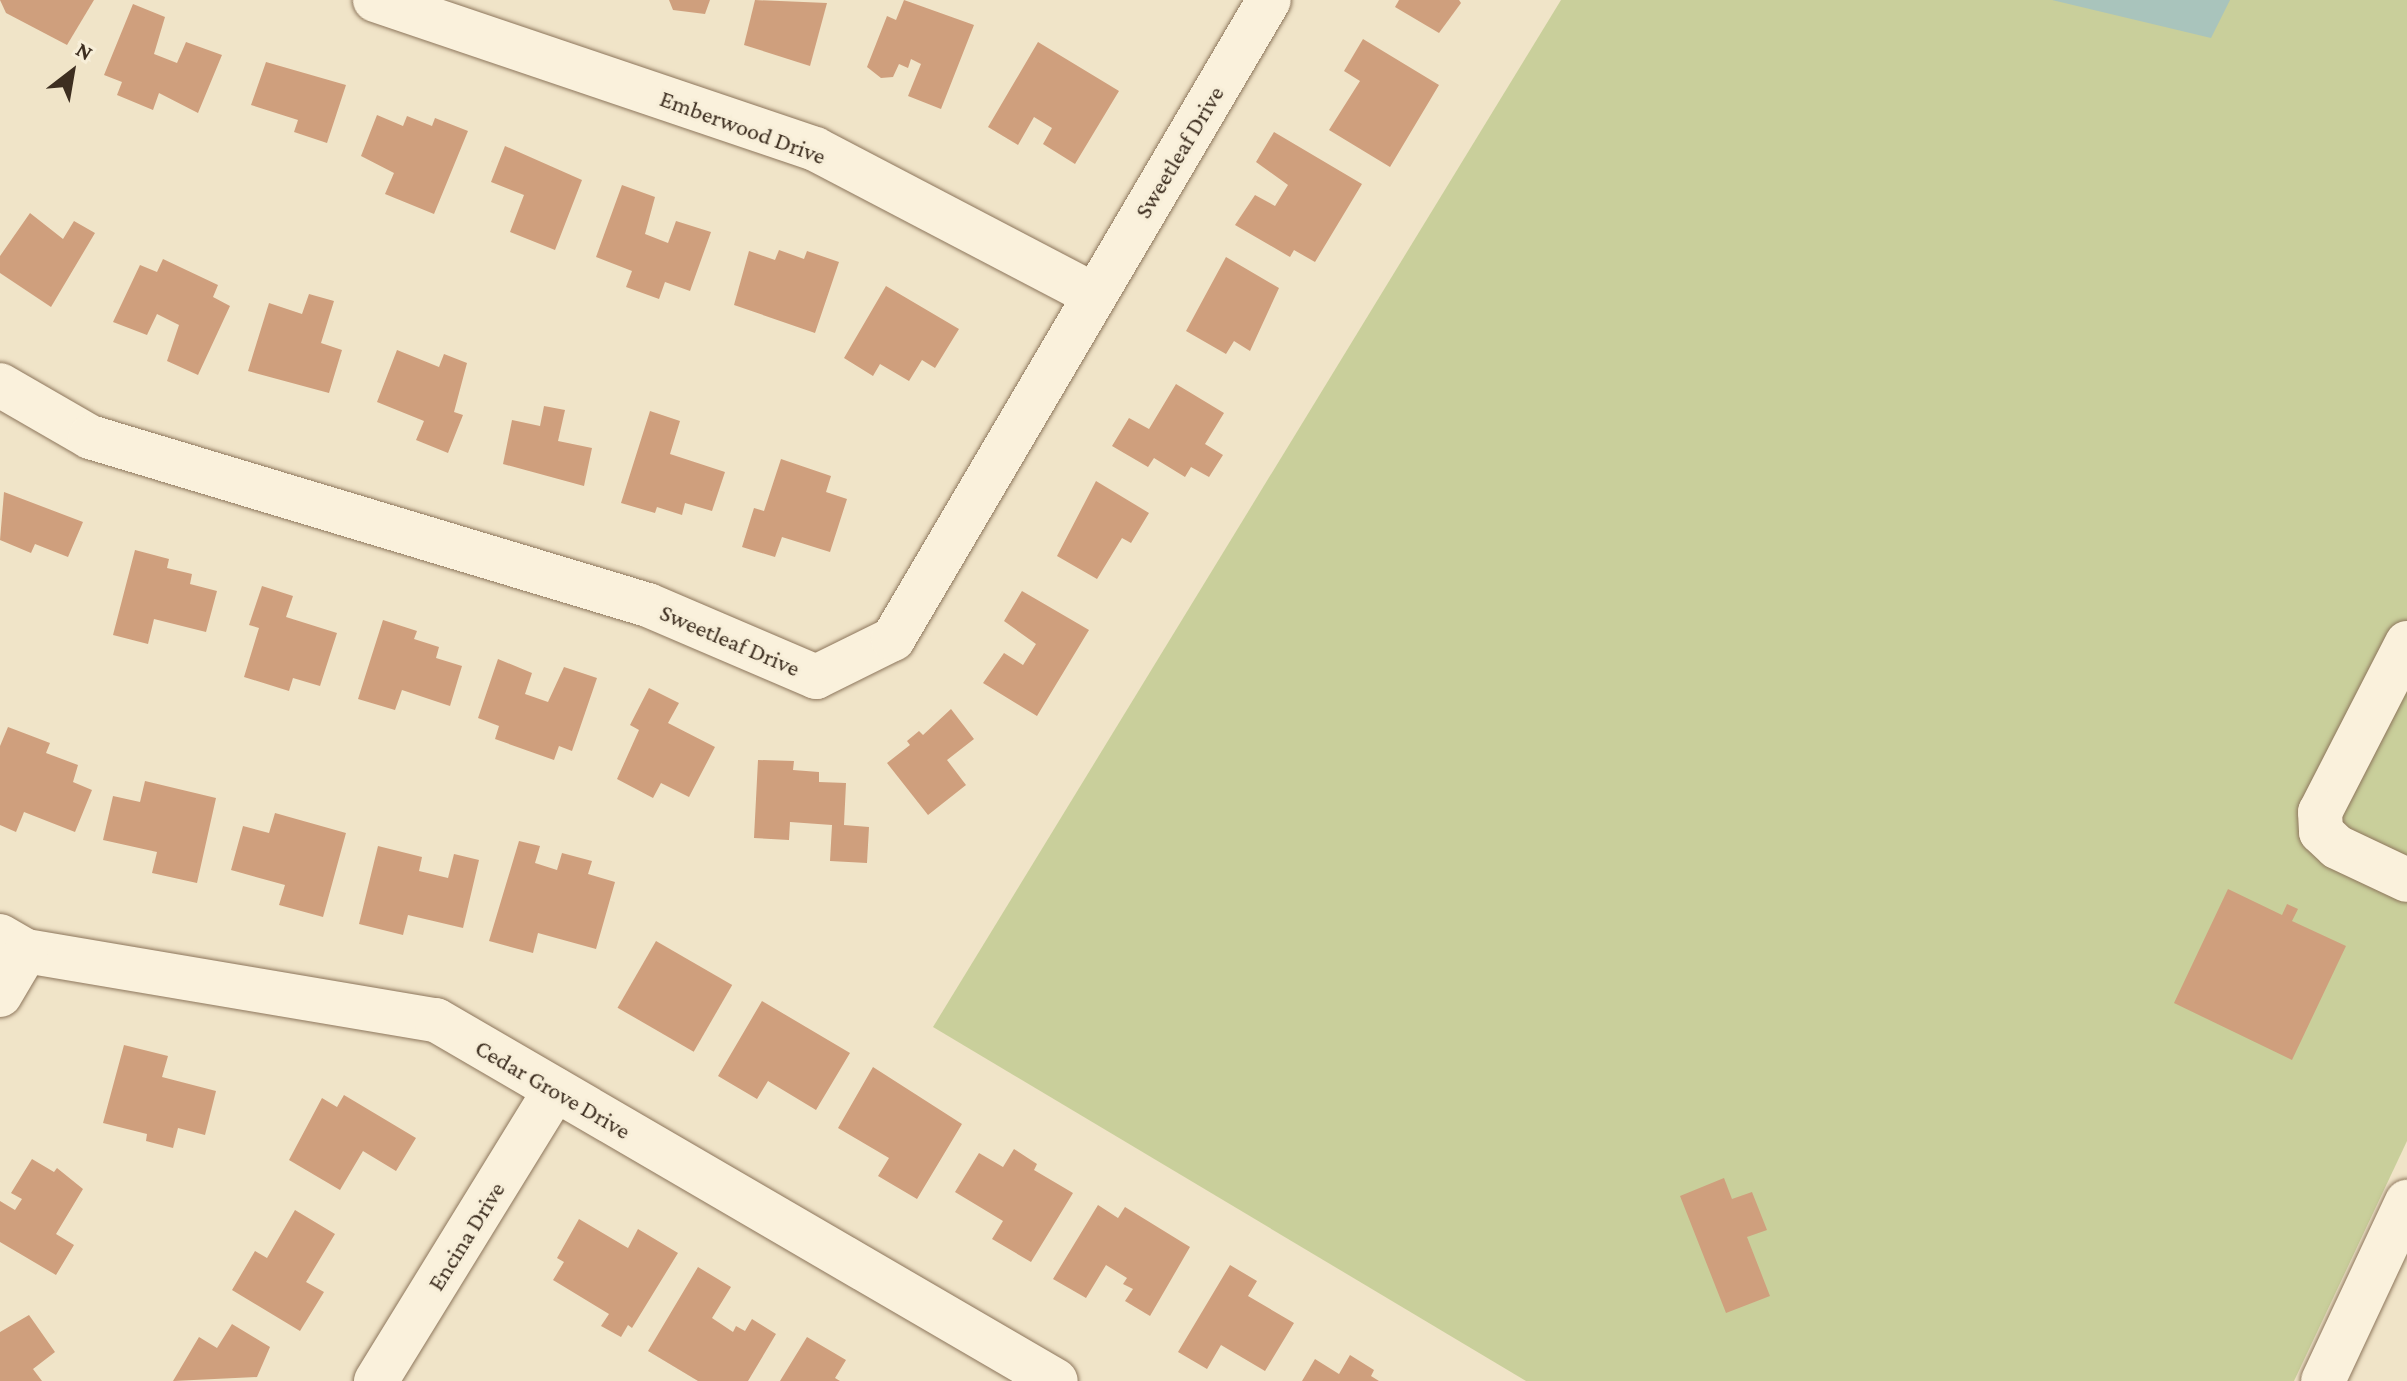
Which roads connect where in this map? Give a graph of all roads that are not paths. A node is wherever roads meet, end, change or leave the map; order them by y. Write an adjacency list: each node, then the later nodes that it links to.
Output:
1 (375, 0): 3 (street, Emberwood Drive)
2 (1269, 0): 3 (street, Sweetleaf Drive)
3 (1094, 295): 4 (street, Sweetleaf Drive)
4 (0, 385)
5 (2407, 643): 6 (street)
6 (2407, 880)
7 (13, 943): 8 (street); 9 (street, Cedar Grove Drive)
8 (0, 995)
9 (555, 1090): 11 (street, Encina Drive); 12 (street, Cedar Grove Drive)
10 (2407, 1202): 13 (street)
11 (376, 1381)
12 (1056, 1381)
13 (2323, 1381)

